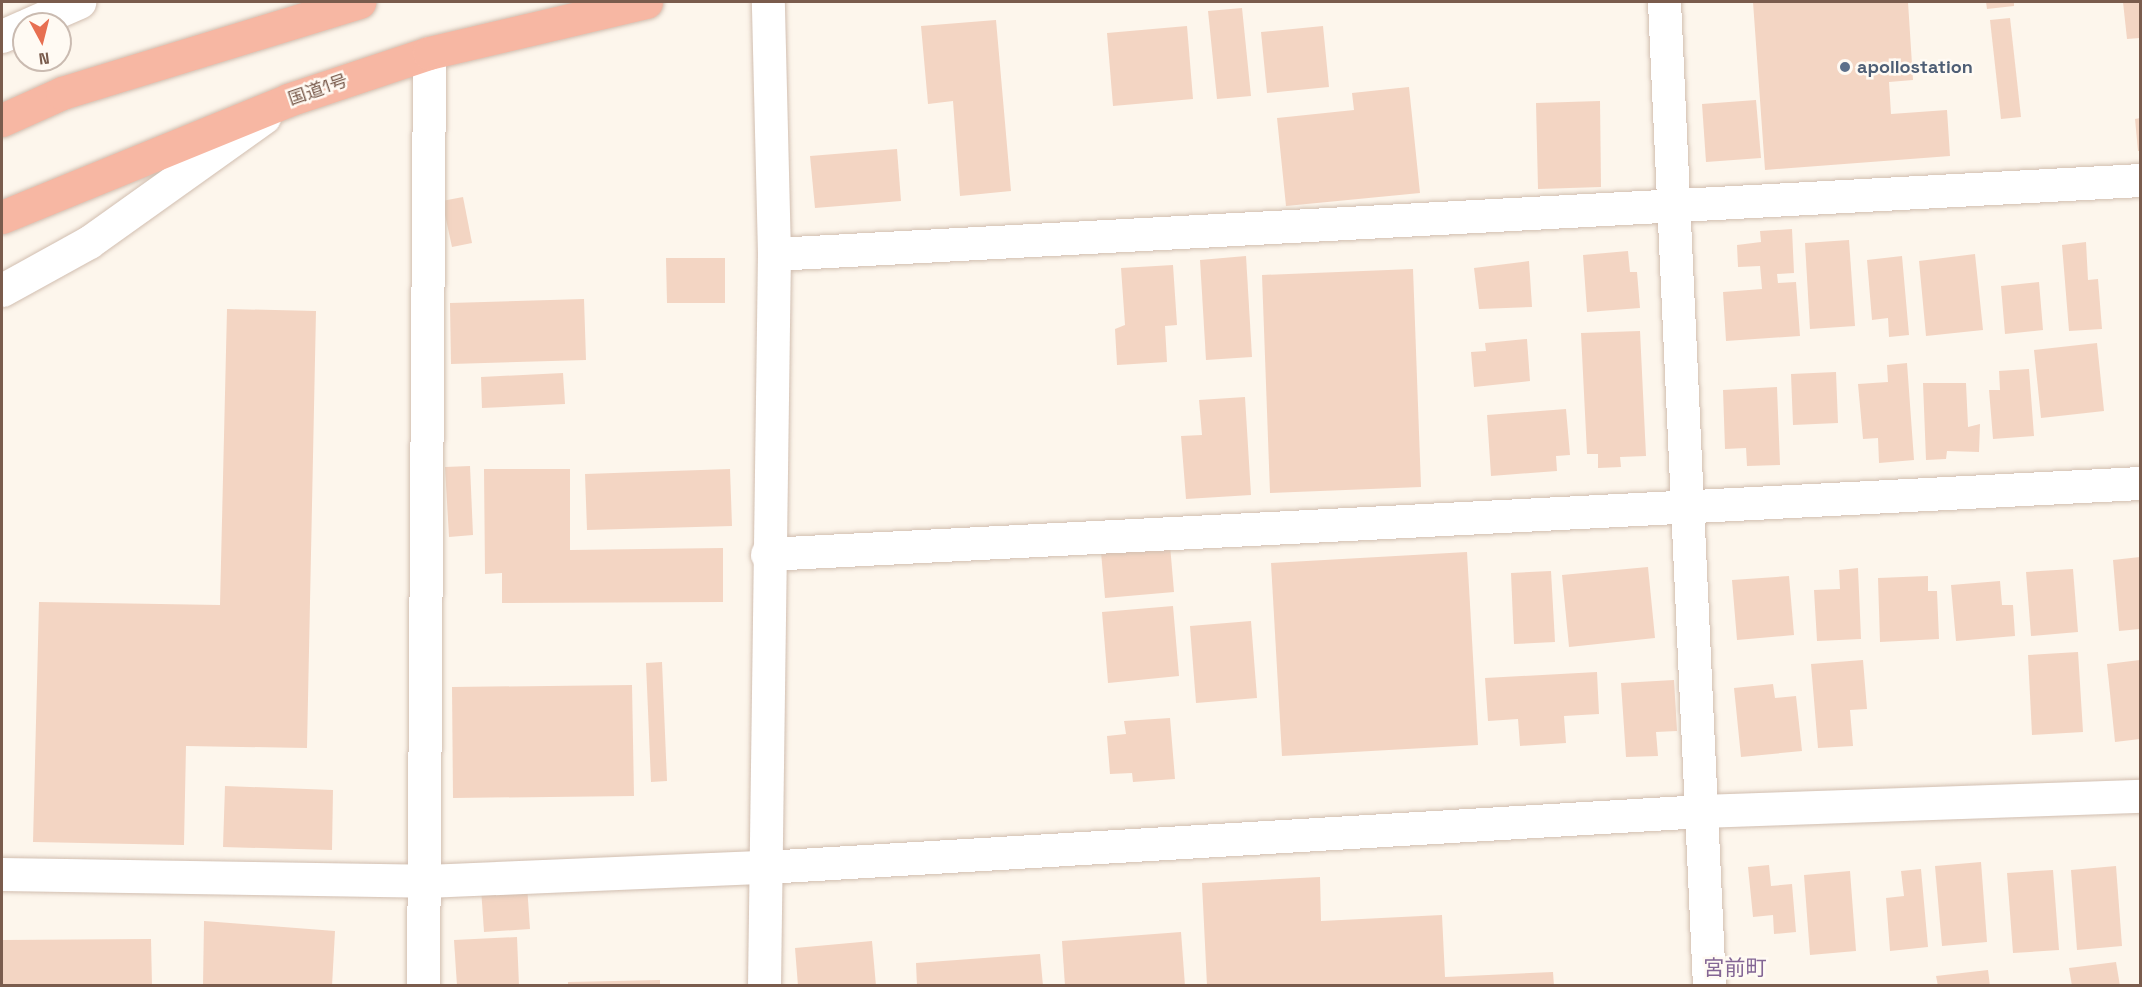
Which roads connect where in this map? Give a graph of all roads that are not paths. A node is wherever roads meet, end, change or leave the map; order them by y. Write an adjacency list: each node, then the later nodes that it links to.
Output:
1 (79, 2): 6 (street)
2 (646, 2): 7 (highway, 国道1号)
3 (768, 2): 13 (street)
4 (1664, 2): 11 (street)
5 (346, 4): 9 (highway)
6 (56, 12)
7 (429, 52): 8 (highway, 国道1号); 22 (street)
8 (288, 100): 12 (highway, 国道1号); 14 (street)
9 (2, 120)
10 (2140, 180): 11 (street)
11 (1672, 202): 13 (street); 16 (street)
12 (2, 217)
13 (774, 254): 17 (street)
14 (2, 290)
15 (2140, 483): 16 (street)
16 (1688, 502): 17 (street); 19 (street)
17 (767, 554): 20 (street)
18 (2140, 796): 19 (street)
19 (1703, 811): 20 (street); 25 (street)
20 (765, 867): 22 (street); 24 (street)
21 (2, 874): 22 (street)
22 (426, 881): 23 (street)
23 (423, 986)
24 (764, 986)
25 (1709, 986)

